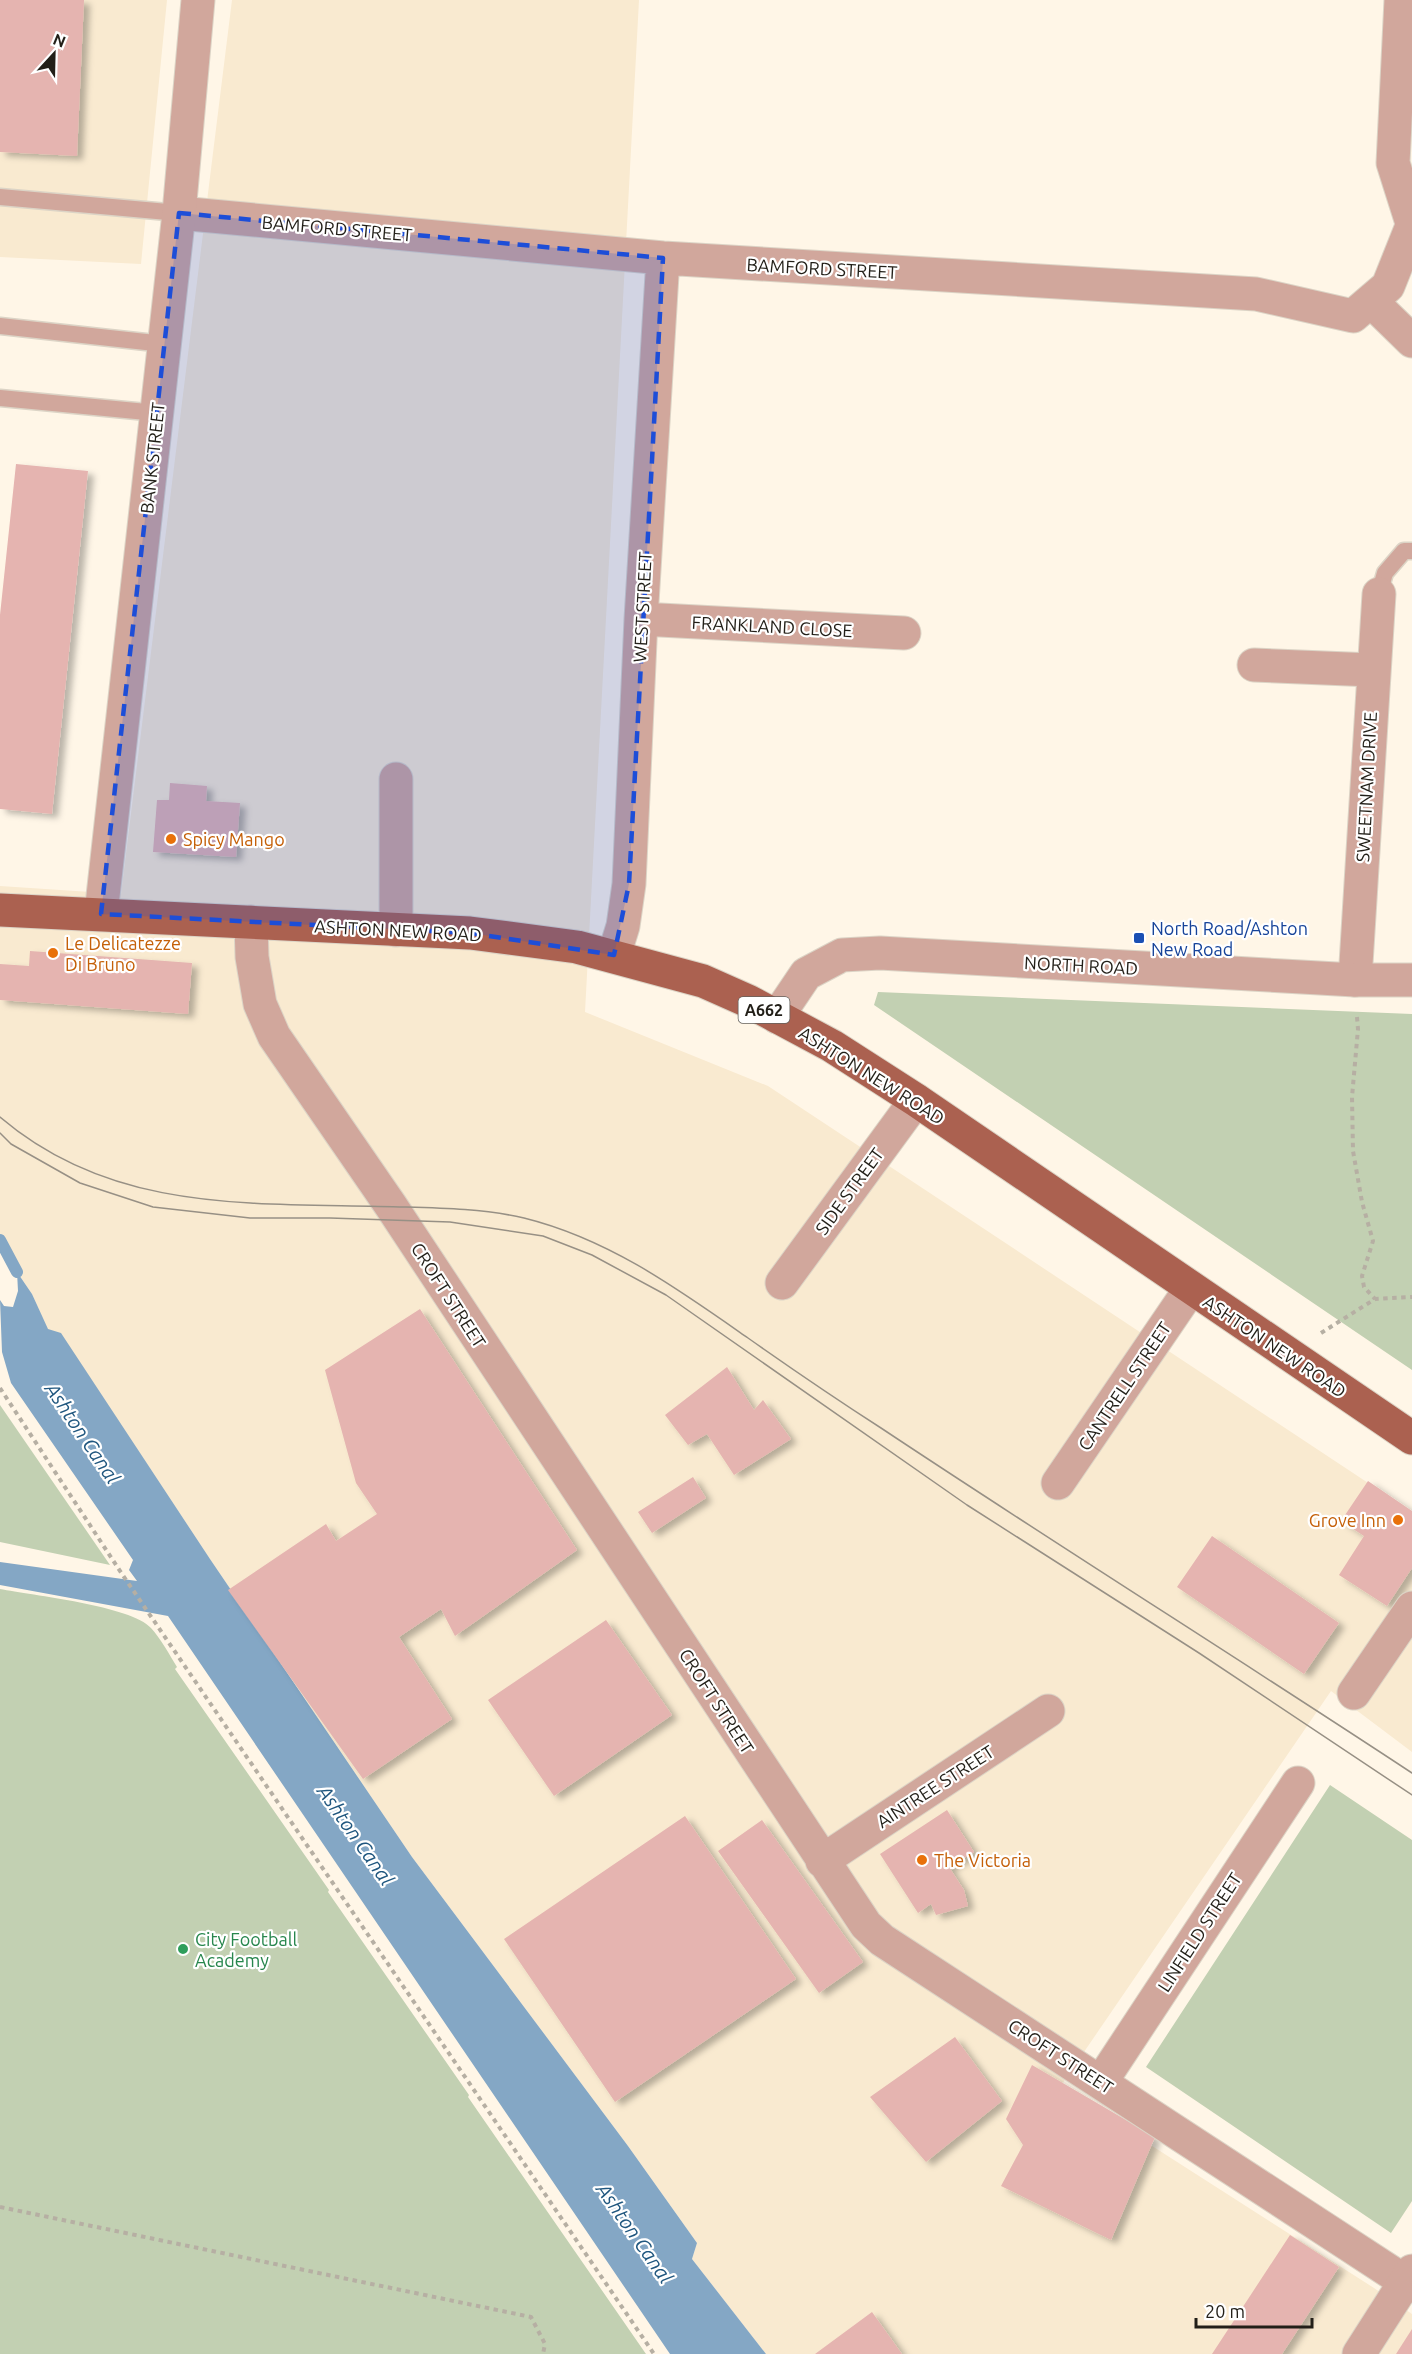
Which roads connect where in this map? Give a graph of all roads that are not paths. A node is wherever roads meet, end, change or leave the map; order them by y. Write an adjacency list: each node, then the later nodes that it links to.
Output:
1 (198, 0): 4 (street, BANK STREET)
2 (1401, 0): 5 (street, BAMFORD STREET)
3 (0, 196): 4 (lane)
4 (179, 213): 6 (street, BAMFORD STREET); 10 (street, BANK STREET)
5 (1412, 225): 7 (street, BAMFORD STREET)
6 (663, 258): 7 (street, BAMFORD STREET); 15 (street, WEST STREET)
7 (1371, 301): 9 (street)
8 (0, 326): 10 (lane)
9 (1412, 341)
10 (164, 345): 12 (street, BANK STREET)
11 (0, 398): 12 (lane)
12 (157, 413): 21 (street, BANK STREET)
13 (1412, 551): 14 (lane)
14 (1378, 594): 18 (street, SWEETNAM DRIVE)
15 (641, 619): 16 (street, FRANKLAND CLOSE); 24 (street, WEST STREET)
16 (904, 633)
17 (1254, 665): 18 (street)
18 (1372, 670): 25 (street, SWEETNAM DRIVE)
19 (396, 779): 23 (street)
20 (0, 910): 21 (main road, ASHTON NEW ROAD / A662)
21 (101, 915): 22 (main road, ASHTON NEW ROAD / A662)
22 (251, 922): 23 (main road, ASHTON NEW ROAD / A662); 37 (street, CROFT STREET)
23 (396, 930): 24 (main road, ASHTON NEW ROAD / A662)
24 (614, 955): 27 (main road, ASHTON NEW ROAD / A662)
25 (1355, 980): 26 (street, NORTH ROAD); 27 (street, NORTH ROAD)
26 (1412, 980)
27 (777, 1017): 28 (main road, ASHTON NEW ROAD / A662)
28 (916, 1100): 29 (street, SIDE STREET); 30 (main road, ASHTON NEW ROAD / A662)
29 (782, 1283)
30 (1191, 1288): 31 (main road, ASHTON NEW ROAD / A662); 32 (street, CANTRELL STREET)
31 (1412, 1438)
32 (1058, 1484)
33 (1412, 1608): 34 (street)
34 (1354, 1693)
35 (1048, 1711): 37 (street, AINTREE STREET)
36 (1298, 1783): 38 (street, LINFIELD STREET)
37 (822, 1861): 38 (street, CROFT STREET)
38 (1101, 2082): 39 (street, CROFT STREET)
39 (1410, 2279): 40 (street)
40 (1359, 2354)

